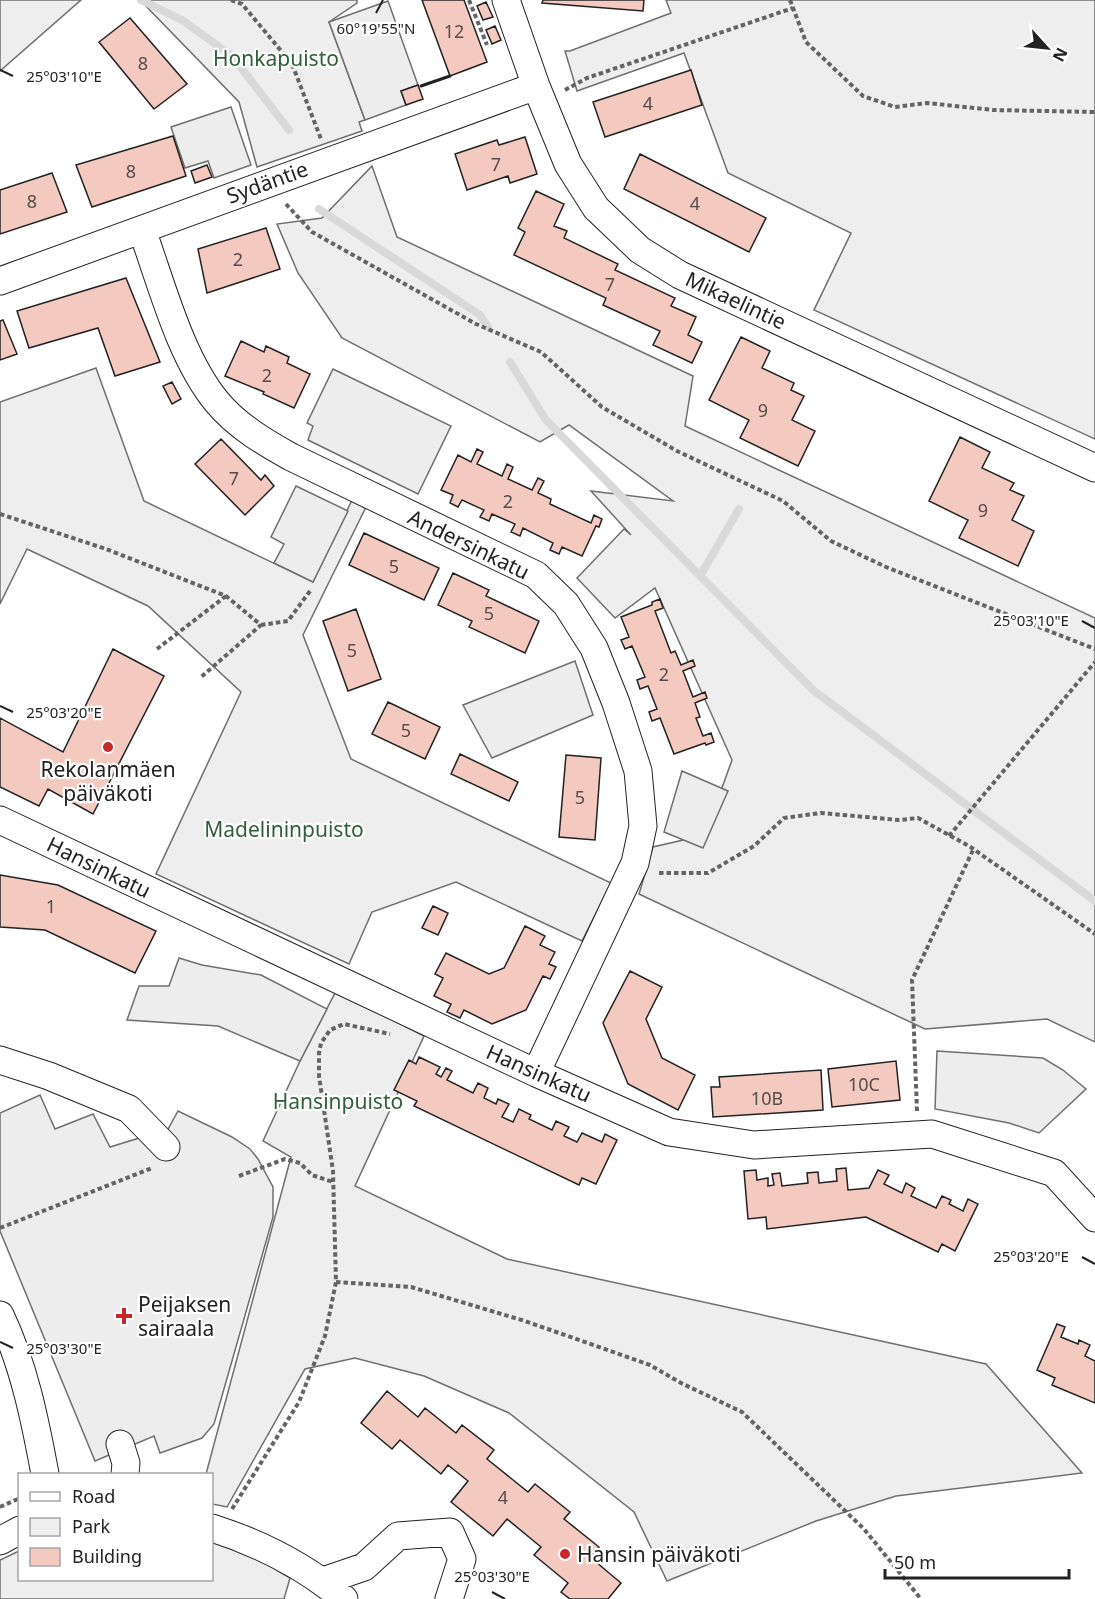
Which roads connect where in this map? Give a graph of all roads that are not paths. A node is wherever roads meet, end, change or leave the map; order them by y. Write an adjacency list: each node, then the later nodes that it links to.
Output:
1 (506, 0): 2 (street, Mikaelintie)
2 (546, 90): 3 (street, Sydäntie); 5 (street, Mikaelintie)
3 (142, 230): 4 (street, Sydäntie); 8 (street, Andersinkatu)
4 (0, 281)
5 (1095, 468)
6 (0, 820): 8 (street, Hansinkatu)
7 (0, 1060): 9 (street)
8 (536, 1073): 10 (street, Hansinkatu)
9 (160, 1157)
10 (1095, 1218)
11 (0, 1315): 13 (street)
12 (120, 1444): 14 (street)
13 (45, 1473)
14 (125, 1473)
15 (215, 1529): 18 (street)
16 (18, 1531): 17 (street)
17 (0, 1541)
18 (323, 1581): 19 (street); 20 (street)
19 (344, 1599)
20 (449, 1599)

